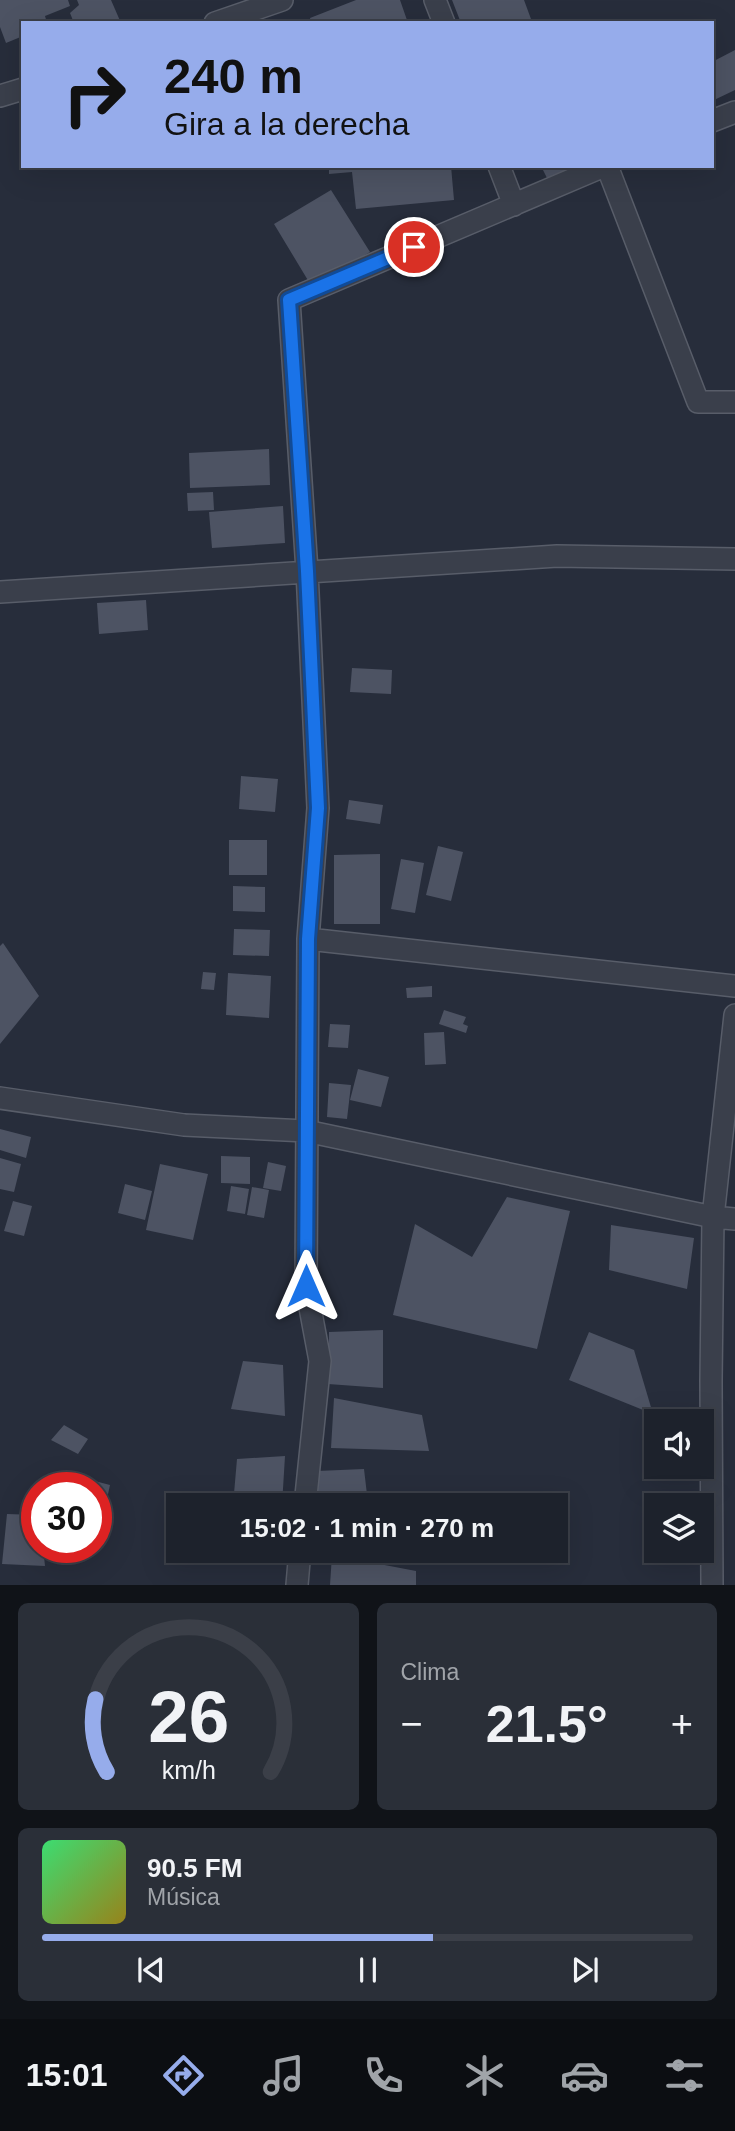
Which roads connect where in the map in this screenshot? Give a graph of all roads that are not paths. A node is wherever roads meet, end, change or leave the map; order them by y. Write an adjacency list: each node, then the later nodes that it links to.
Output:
1 (282, 0): 3 (street)
2 (435, 0): 4 (street)
3 (221, 21)
4 (443, 21)
5 (21, 90): 6 (street)
6 (0, 96)
7 (735, 112): 8 (street)
8 (714, 120)
9 (500, 168): 12 (street)
10 (601, 168): 12 (street)
11 (607, 168): 13 (street)
12 (514, 205): 15 (street)
13 (735, 402)
14 (735, 559): 15 (street)
15 (307, 571): 16 (street); 17 (street)
16 (0, 592)
17 (308, 939): 18 (street); 21 (street)
18 (735, 986)
19 (735, 1015): 22 (street)
20 (0, 1098): 21 (street)
21 (306, 1131): 22 (street); 24 (street)
22 (713, 1217): 23 (street); 27 (street)
23 (735, 1219)
24 (306, 1493)
25 (299, 1563): 26 (street)
26 (297, 1585)
27 (712, 1585)

